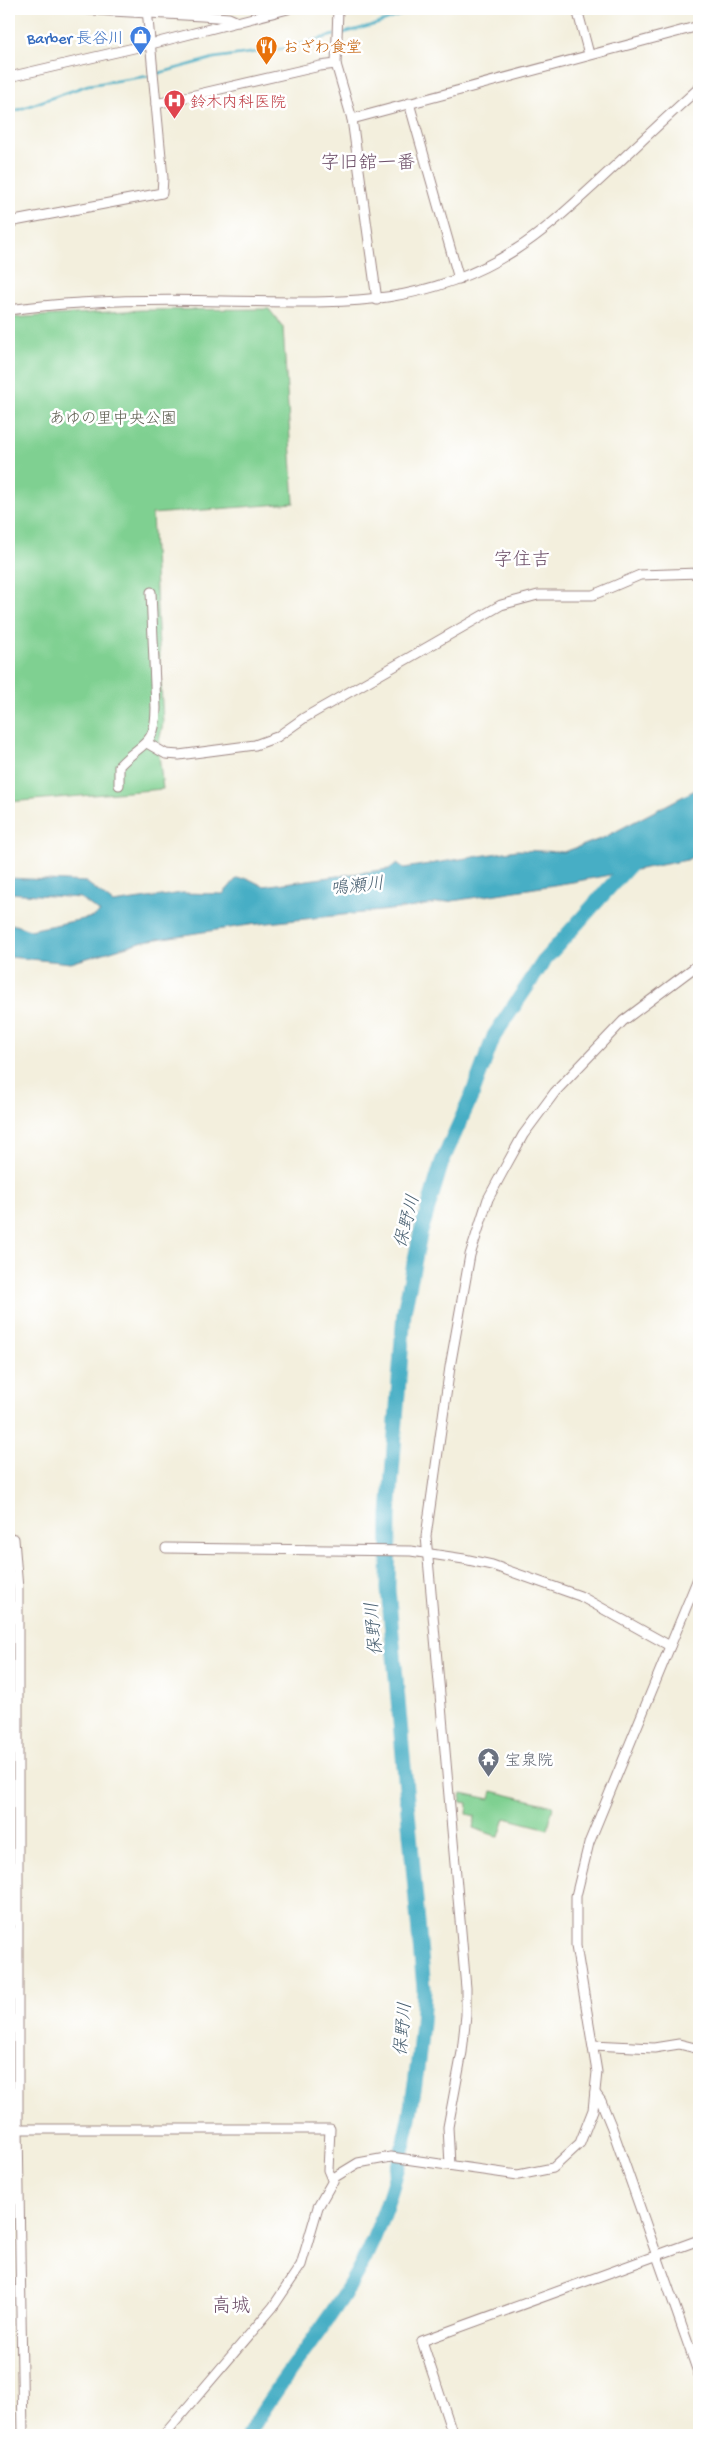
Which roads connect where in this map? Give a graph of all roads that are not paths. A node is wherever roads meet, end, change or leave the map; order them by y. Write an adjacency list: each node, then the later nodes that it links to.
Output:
1 (76, 9): 5 (street)
2 (288, 9): 6 (street)
3 (338, 9): 10 (street)
4 (577, 9): 9 (street)
5 (148, 12): 6 (street); 8 (street)
6 (238, 22): 8 (street)
7 (699, 26): 9 (street)
8 (150, 44): 11 (street); 14 (street)
9 (589, 54): 13 (street)
10 (336, 64): 14 (street); 15 (street)
11 (9, 76)
12 (699, 88): 17 (street)
13 (409, 103): 15 (street); 17 (street)
14 (156, 104): 16 (street)
15 (352, 119): 18 (street)
16 (9, 222)
17 (459, 279): 18 (street)
18 (377, 300): 19 (street)
19 (9, 310)
20 (699, 573): 22 (street)
21 (151, 592): 22 (street)
22 (147, 743): 23 (street)
23 (119, 785)
24 (699, 964): 27 (street)
25 (9, 1538): 33 (street)
26 (166, 1548): 27 (street)
27 (428, 1554): 29 (street); 34 (street)
28 (699, 1576): 29 (street)
29 (670, 1646): 30 (street)
30 (593, 2045): 31 (street); 32 (street)
31 (699, 2048)
32 (595, 2093): 34 (street); 37 (street)
33 (13, 2129): 35 (street); 39 (street)
34 (450, 2165): 35 (street)
35 (333, 2182): 40 (street)
36 (699, 2240): 37 (street)
37 (657, 2254): 38 (street); 41 (street)
38 (699, 2375)
39 (23, 2435)
40 (164, 2435)
41 (453, 2435)

